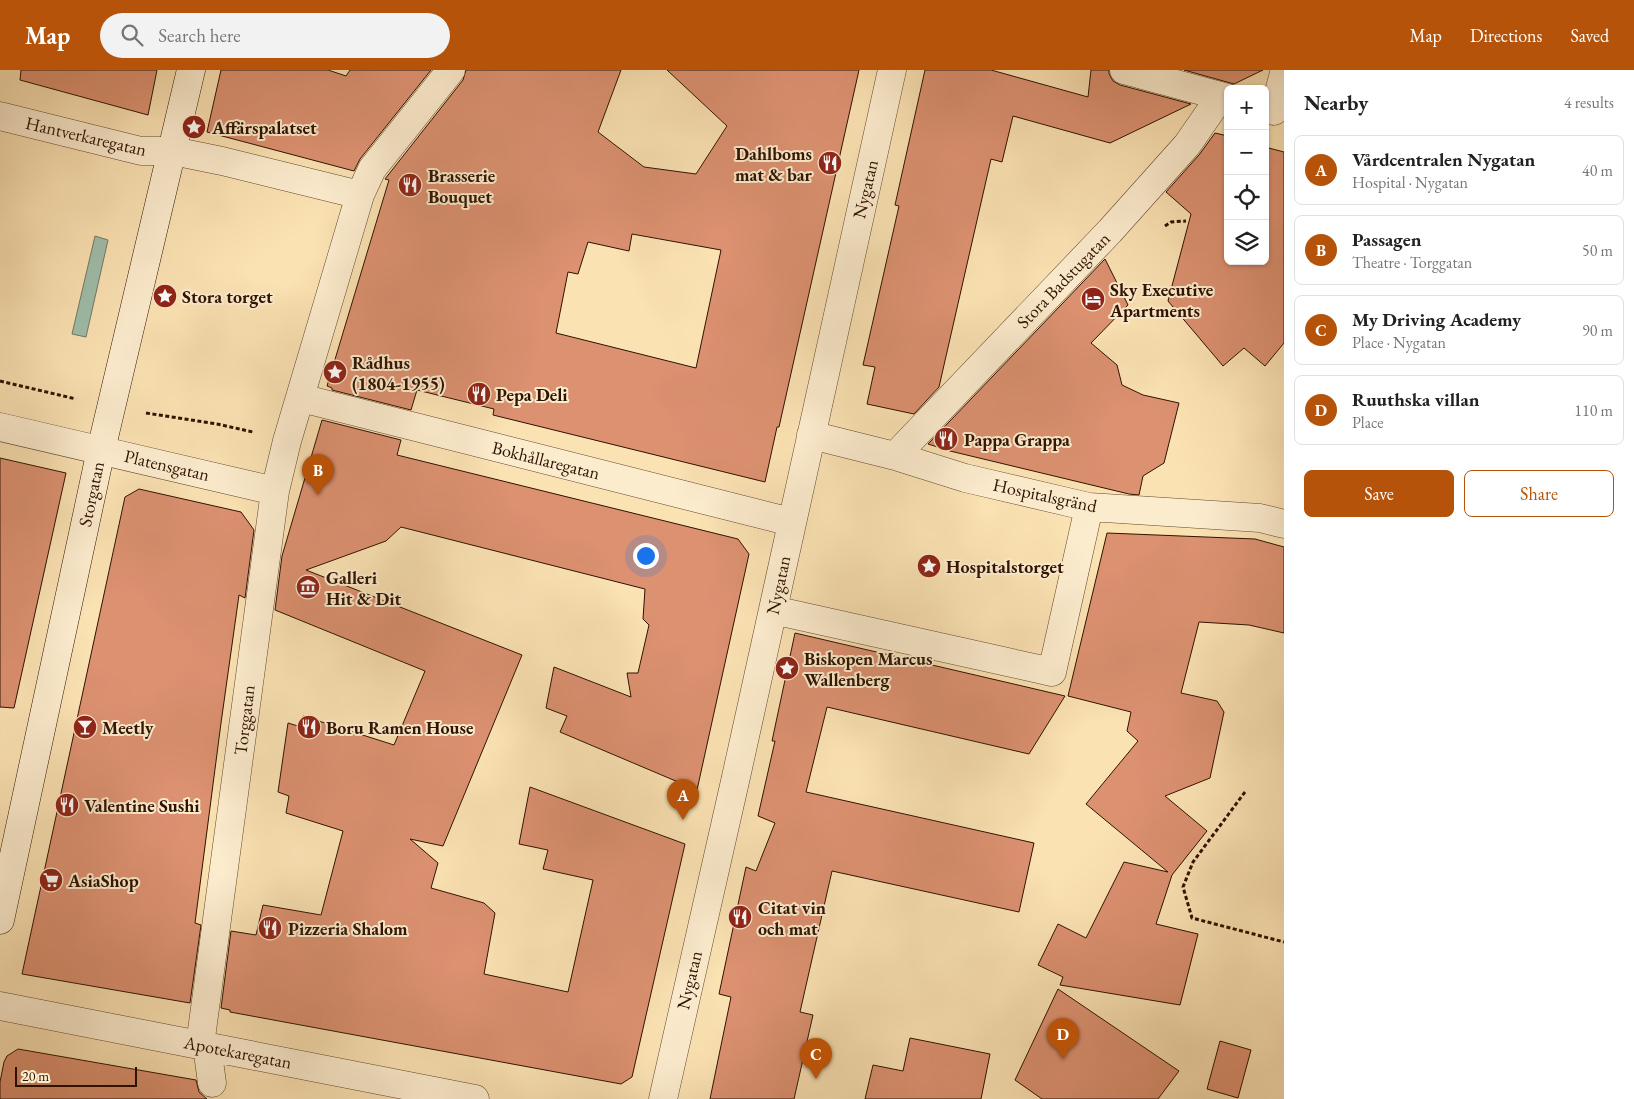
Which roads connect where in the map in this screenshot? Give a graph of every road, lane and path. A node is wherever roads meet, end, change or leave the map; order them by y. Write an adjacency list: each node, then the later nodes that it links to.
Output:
1 (192, 70): 9 (street, Storgatan)
2 (451, 70): 10 (street, Torggatan)
3 (892, 70): 13 (street, Nygatan)
4 (1124, 70): 6 (street)
5 (1284, 73): 7 (street)
6 (1224, 97): 15 (street, Stora Badstugatan)
7 (1274, 111)
8 (0, 116): 9 (street, Hantverkaregatan)
9 (173, 151): 10 (street); 14 (street, Storgatan)
10 (360, 195): 11 (street, Torggatan)
11 (300, 398): 16 (street, Torggatan); 18 (street, Bokhållaregatan)
12 (0, 428): 14 (street, Platensgatan)
13 (811, 435): 15 (street, Hospitalsgränd); 18 (street, Nygatan)
14 (101, 450): 16 (street, Platensgatan); 22 (street, Storgatan)
15 (895, 456): 17 (street, Hospitalsgränd)
16 (275, 490): 25 (street, Torggatan)
17 (1089, 507): 19 (street, Hospitalsgränd); 20 (street)
18 (791, 522): 20 (street, Nygatan)
19 (1284, 524)
20 (773, 610): 28 (street, Nygatan)
21 (1246, 792): 23 (path)
22 (0, 920)
23 (1284, 942)
24 (0, 1006): 25 (street, Apotekaregatan)
25 (203, 1046): 26 (street, Torggatan); 27 (street, Apotekaregatan)
26 (212, 1083)
27 (475, 1099)
28 (663, 1099)

